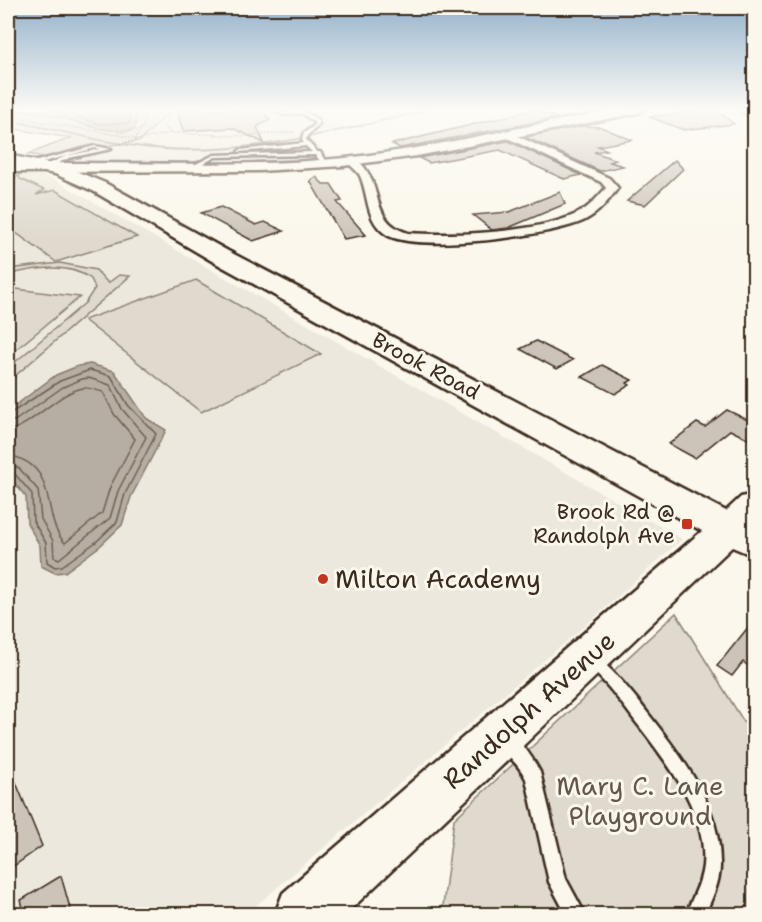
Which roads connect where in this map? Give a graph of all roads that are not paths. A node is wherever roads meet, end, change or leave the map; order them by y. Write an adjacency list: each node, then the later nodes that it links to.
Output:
1 (88, 153): 8 (lane)
2 (229, 153): 6 (lane)
3 (318, 153): 11 (lane)
4 (395, 153): 12 (street)
5 (547, 153): 12 (street)
6 (214, 156): 11 (lane); 15 (lane)
7 (69, 157): 13 (lane)
8 (69, 157)
9 (69, 157): 13 (lane)
10 (8, 158): 13 (main road, Brook Road)
11 (322, 158): 12 (street); 15 (street)
12 (352, 161)
13 (50, 164): 14 (street); 16 (main road, Brook Road)
14 (8, 168)
15 (192, 168): 16 (street)
16 (96, 176): 17 (main road, Brook Road)
17 (746, 526): 18 (main road, Randolph Avenue)
18 (587, 657): 19 (main road, Randolph Avenue); 22 (lane)
19 (501, 735): 20 (main road, Randolph Avenue); 21 (lane)
20 (304, 915)
21 (576, 915)
22 (695, 915)

